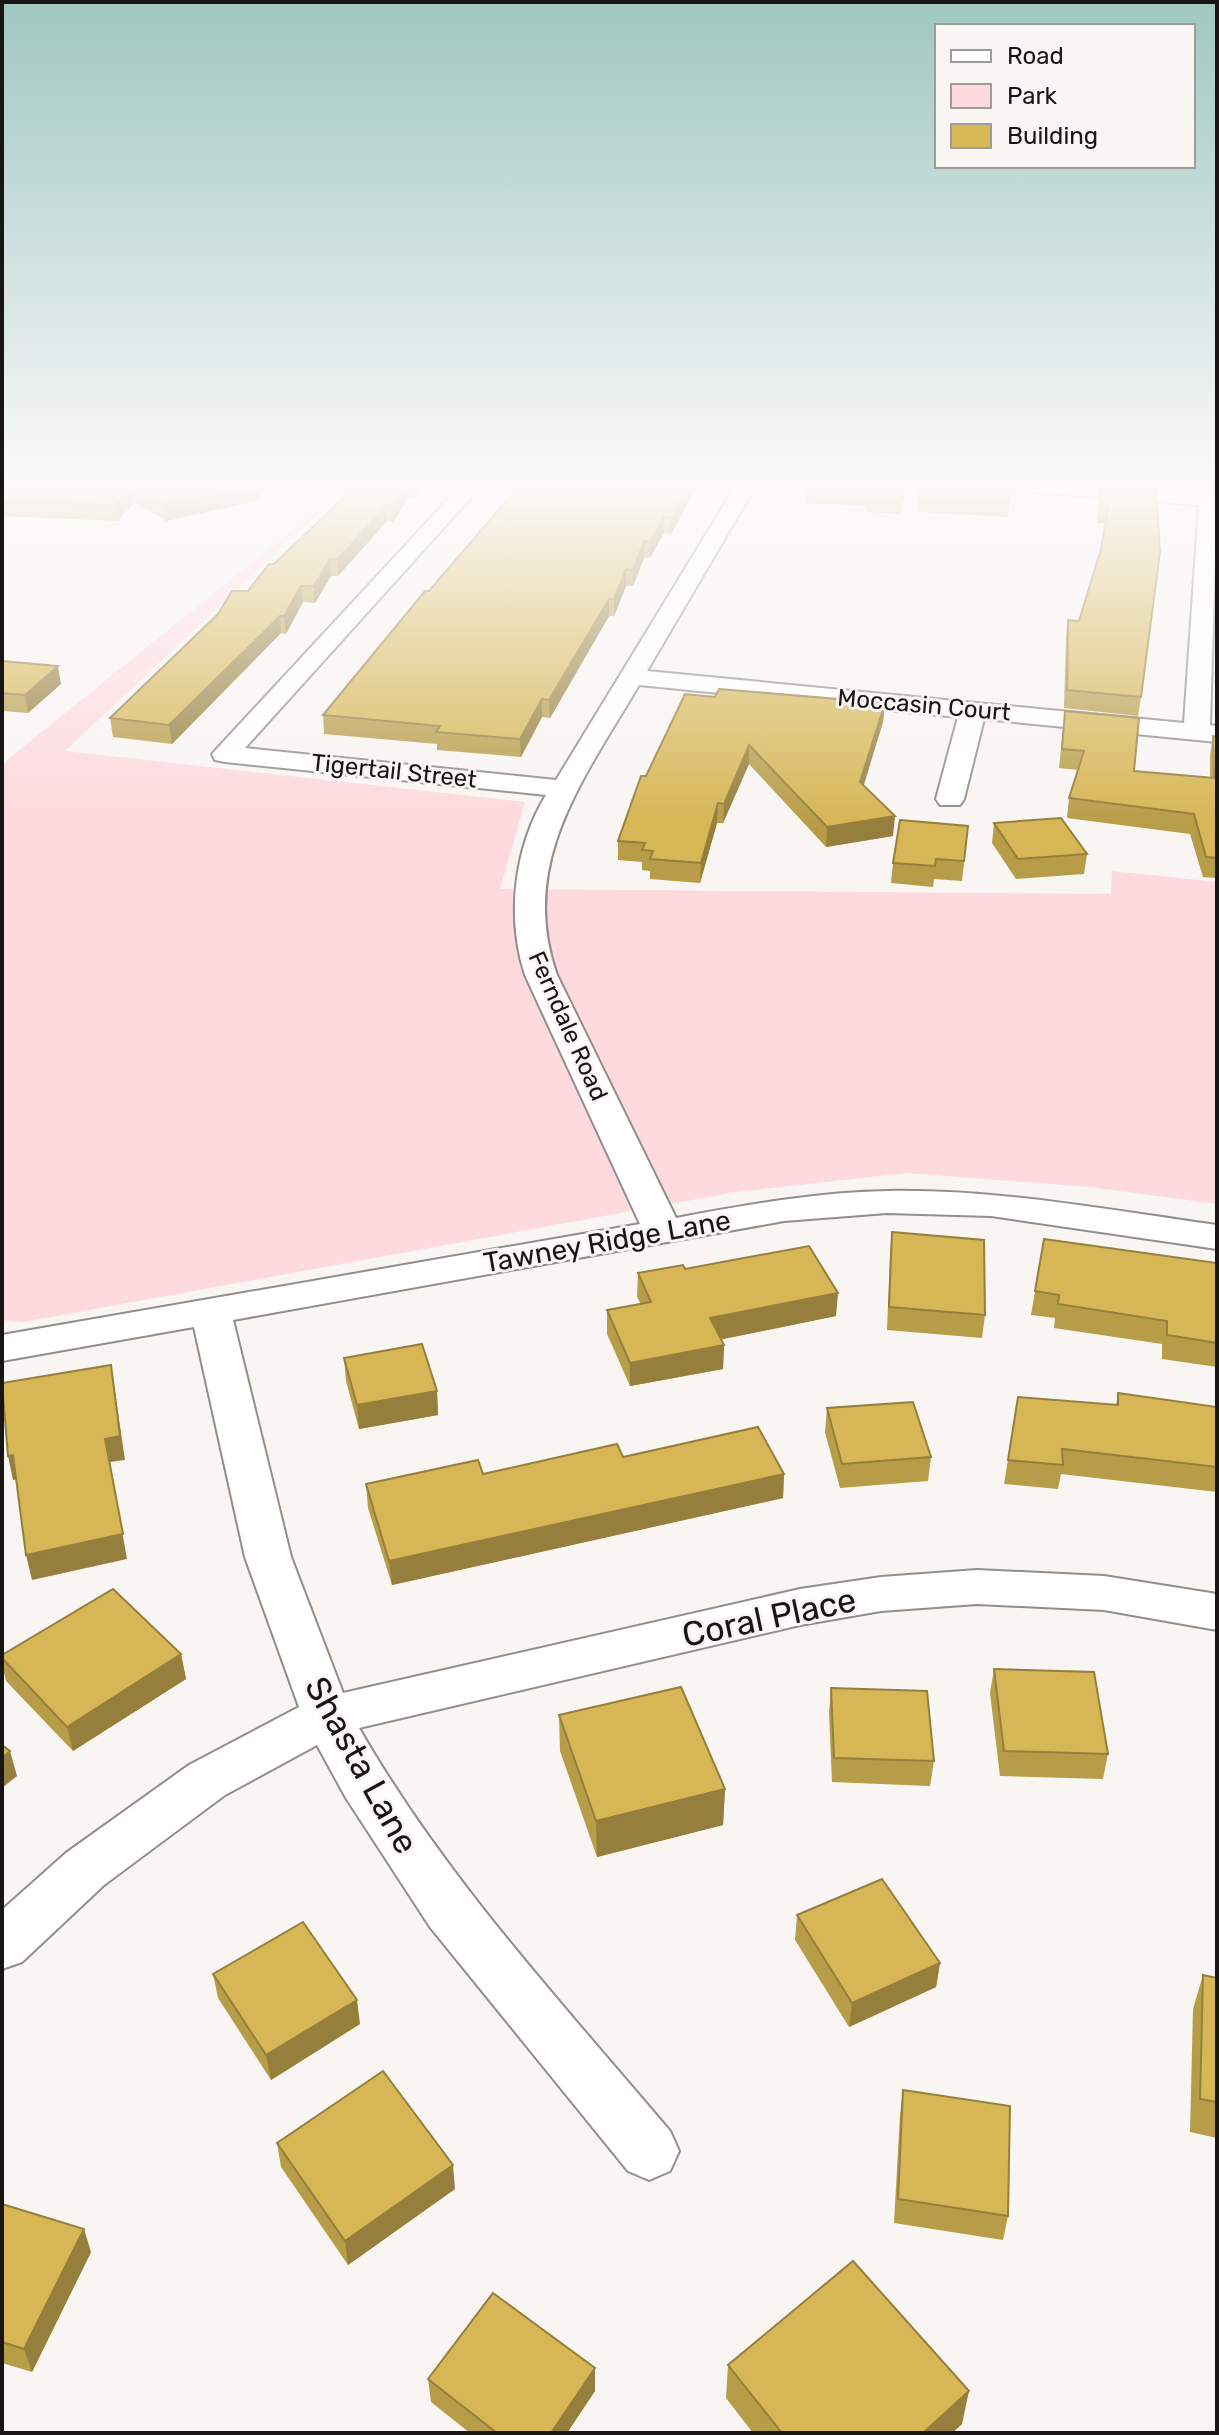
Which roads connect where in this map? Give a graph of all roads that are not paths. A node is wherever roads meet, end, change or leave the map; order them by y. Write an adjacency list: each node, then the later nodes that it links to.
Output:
1 (371, 596): 7 (street, Tigertail Street)
2 (680, 596): 4 (street, Ferndale Road)
3 (1210, 607): 6 (street)
4 (631, 677): 5 (street, Moccasin Court); 7 (street, Ferndale Road)
5 (973, 710): 6 (street, Moccasin Court); 8 (street)
6 (1207, 733)
7 (564, 789): 9 (street, Ferndale Road)
8 (950, 799)
9 (663, 1231): 10 (street, Tawney Ridge Lane); 11 (street, Tawney Ridge Lane)
10 (1217, 1237)
11 (210, 1310): 12 (street, Tawney Ridge Lane); 14 (street, Shasta Lane)
12 (2, 1348)
13 (1217, 1612): 14 (street, Coral Place)
14 (327, 1716): 15 (street, Coral Place); 16 (street, Shasta Lane)
15 (2, 1945)
16 (649, 2151)

